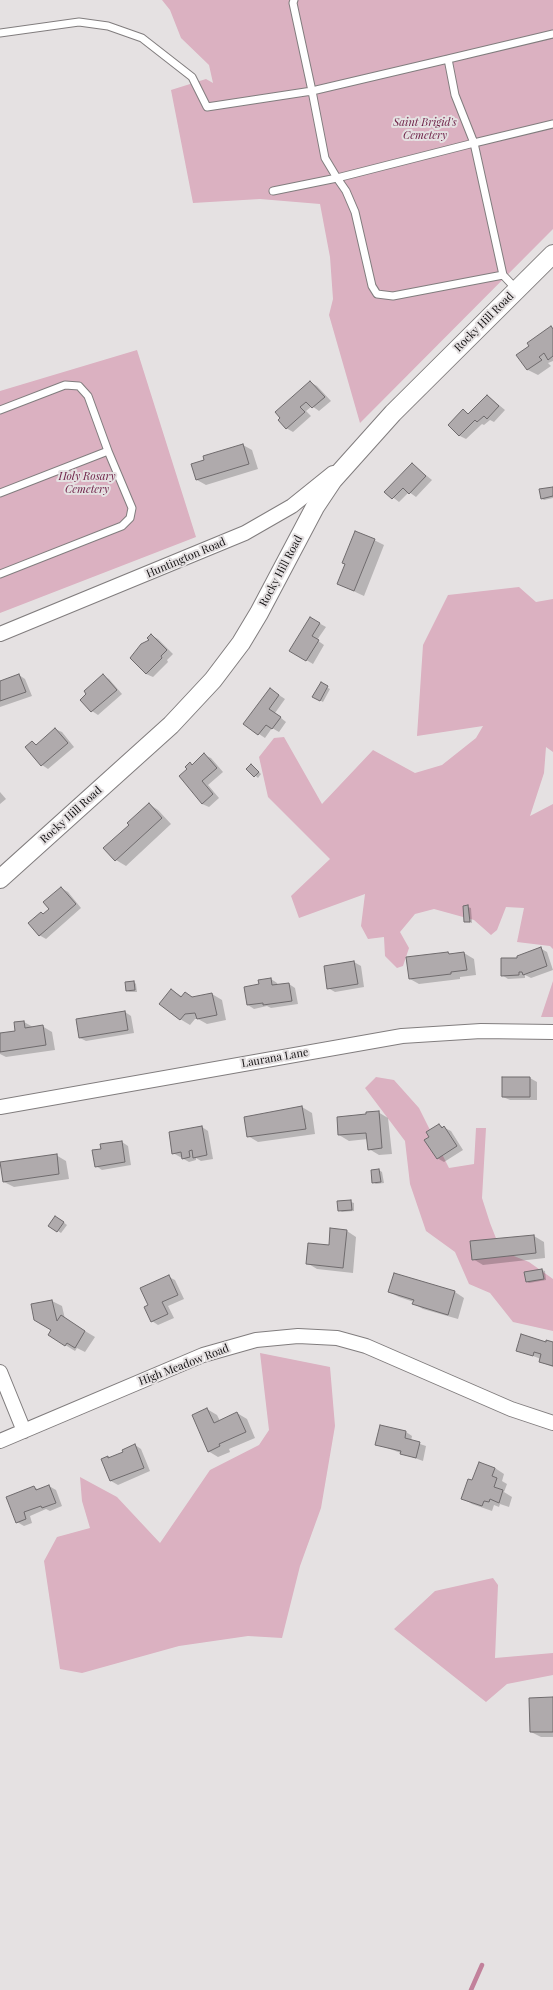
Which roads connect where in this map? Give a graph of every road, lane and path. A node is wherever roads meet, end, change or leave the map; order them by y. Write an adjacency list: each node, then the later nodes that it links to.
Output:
1 (294, 0): 5 (lane)
2 (0, 33): 5 (lane)
3 (553, 34): 4 (lane)
4 (448, 59): 5 (lane); 7 (lane)
5 (312, 91): 8 (lane)
6 (553, 124): 7 (lane)
7 (474, 143): 8 (lane); 11 (lane)
8 (337, 178): 9 (lane); 11 (lane)
9 (273, 191)
10 (553, 254): 12 (street, Rocky Hill Road)
11 (503, 275): 12 (lane)
12 (517, 290): 15 (street, Rocky Hill Road)
13 (0, 410): 14 (lane)
14 (108, 451): 16 (lane); 17 (lane)
15 (355, 454): 18 (street, Huntington Road); 19 (street, Rocky Hill Road)
16 (0, 494)
17 (0, 574)
18 (0, 634)
19 (0, 879)
20 (553, 1032): 21 (street, Laurana Lane)
21 (0, 1108)
22 (0, 1372): 24 (street)
23 (553, 1423): 24 (street, High Meadow Road)
24 (24, 1431): 25 (street, High Meadow Road)
25 (0, 1441)

